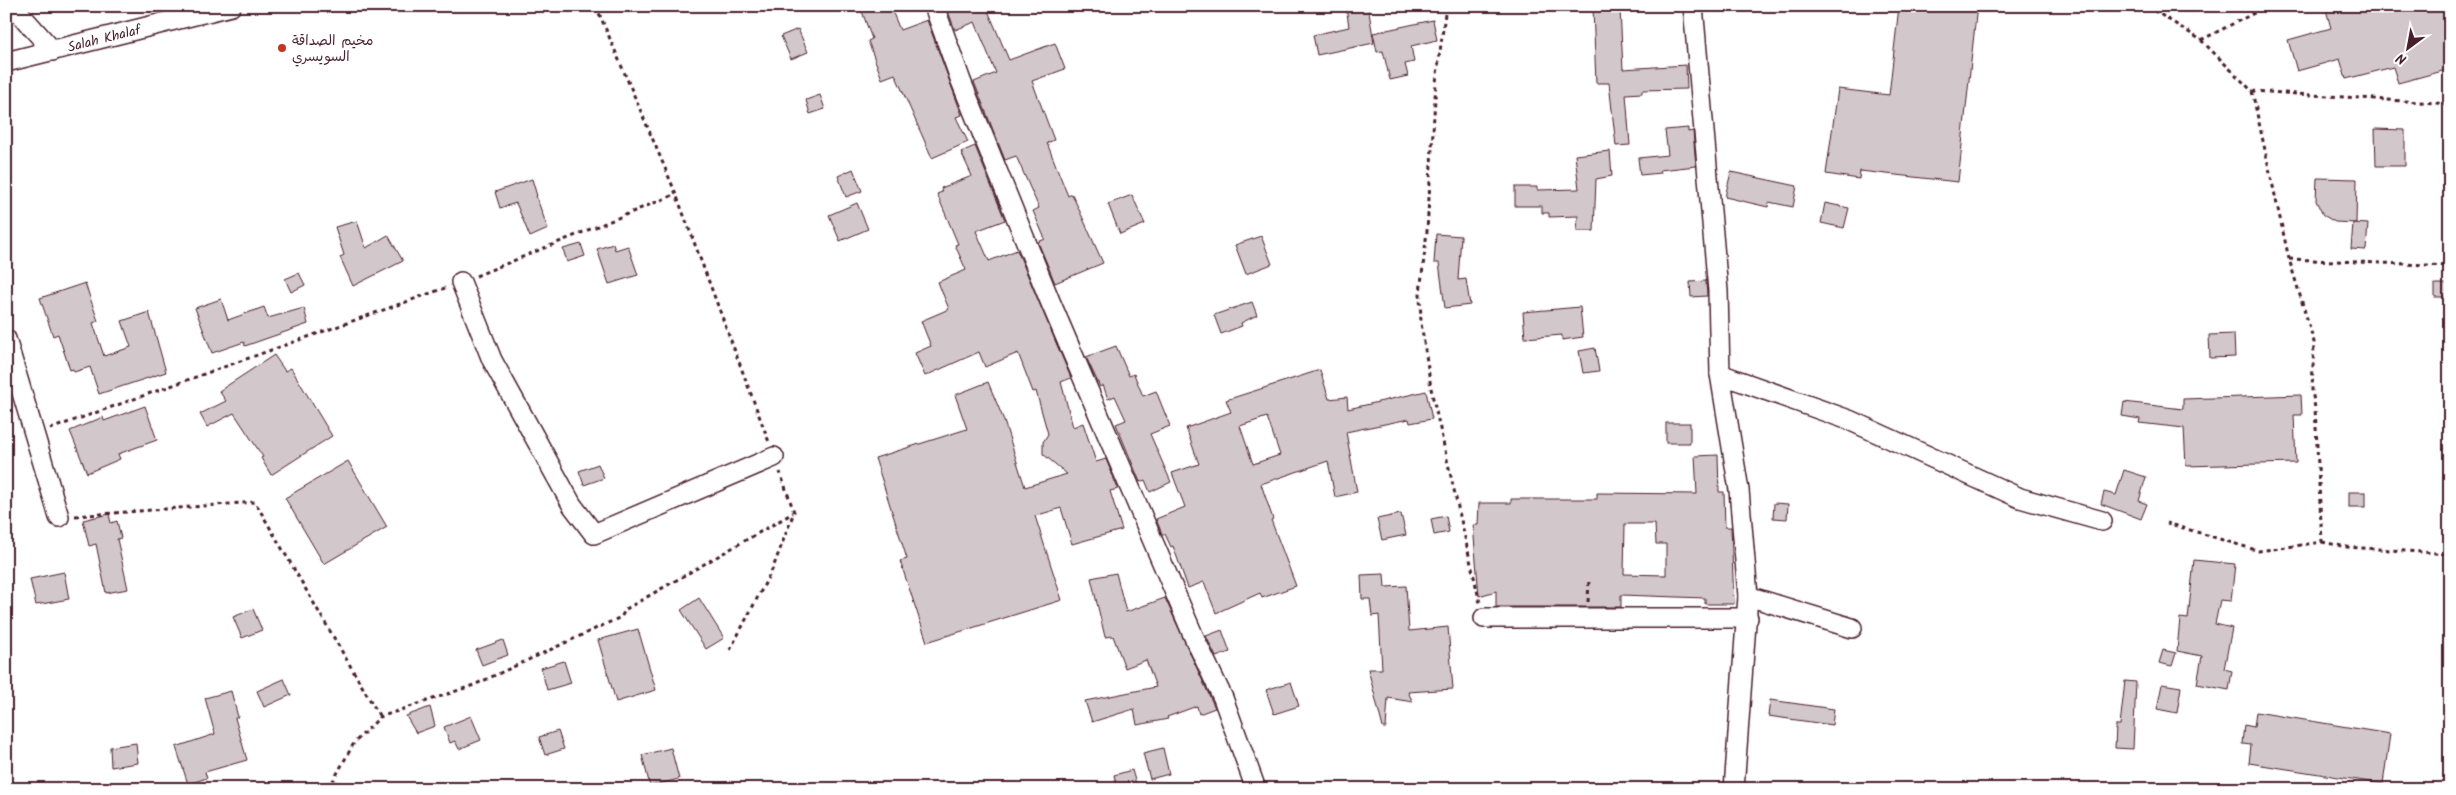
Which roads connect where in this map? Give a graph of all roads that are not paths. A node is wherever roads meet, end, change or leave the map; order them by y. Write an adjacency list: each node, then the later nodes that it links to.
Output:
1 (13, 6): 5 (street)
2 (231, 6): 5 (street, Salah Khalaf)
3 (934, 6): 17 (street)
4 (1693, 6): 9 (street)
5 (53, 51): 6 (street, Salah Khalaf)
6 (6, 62)
7 (461, 282): 10 (street)
8 (6, 339): 11 (street)
9 (1720, 374): 12 (street); 13 (street)
10 (774, 457)
11 (59, 517)
12 (2102, 521)
13 (1748, 596): 15 (street); 16 (street)
14 (1484, 618): 15 (street)
15 (1748, 618): 18 (street)
16 (1852, 628)
17 (1256, 789)
18 (1734, 789)

